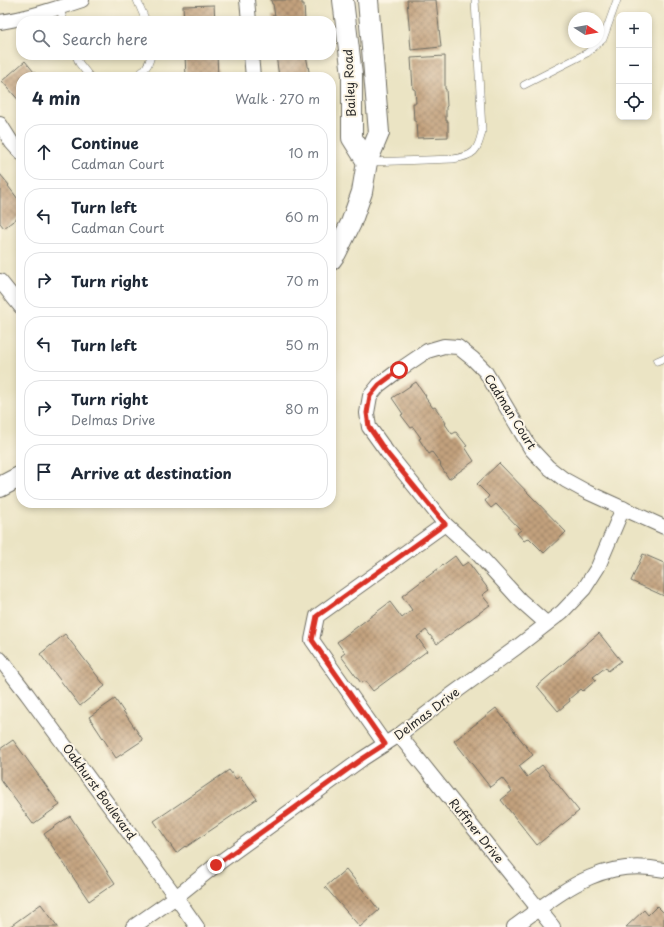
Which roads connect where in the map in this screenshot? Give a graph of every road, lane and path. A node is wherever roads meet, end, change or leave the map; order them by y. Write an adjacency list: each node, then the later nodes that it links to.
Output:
1 (82, 0): 8 (street)
2 (137, 0): 11 (lane)
3 (247, 0): 12 (street)
4 (343, 0): 24 (street, Bailey Road)
5 (368, 0): 24 (street, Bailey Road)
6 (475, 0): 24 (lane)
7 (617, 0): 21 (lane)
8 (59, 7): 9 (street); 10 (lane)
9 (26, 16)
10 (62, 16)
11 (144, 16)
12 (249, 16)
13 (16, 19): 14 (street)
14 (0, 22)
15 (78, 60): 18 (lane)
16 (150, 60): 19 (lane)
17 (251, 60): 20 (street)
18 (86, 72)
19 (141, 72)
20 (253, 72)
21 (524, 85)
22 (0, 124): 23 (street)
23 (16, 147)
24 (367, 162): 25 (street, Bailey Road)
25 (336, 254)
26 (0, 281): 27 (street)
27 (16, 301)
28 (16, 479): 29 (street)
29 (0, 488)
30 (623, 508): 31 (street, Cadman Court); 32 (street, Cadman Court); 33 (street, Delmas Drive)
31 (445, 524): 33 (street, Cadman Court); 36 (street)
32 (664, 527)
33 (546, 623): 35 (street, Delmas Drive)
34 (0, 659): 38 (street, Oakhurst Boulevard)
35 (399, 735): 36 (street, Delmas Drive); 39 (street, Ruffner Drive)
36 (385, 744): 38 (street, Delmas Drive)
37 (664, 870): 39 (street)
38 (176, 897): 40 (street, Delmas Drive); 41 (street, Oakhurst Boulevard)
39 (539, 909): 42 (street); 43 (street, Ruffner Drive)
40 (133, 927)
41 (197, 927)
42 (514, 927)
43 (553, 927)

